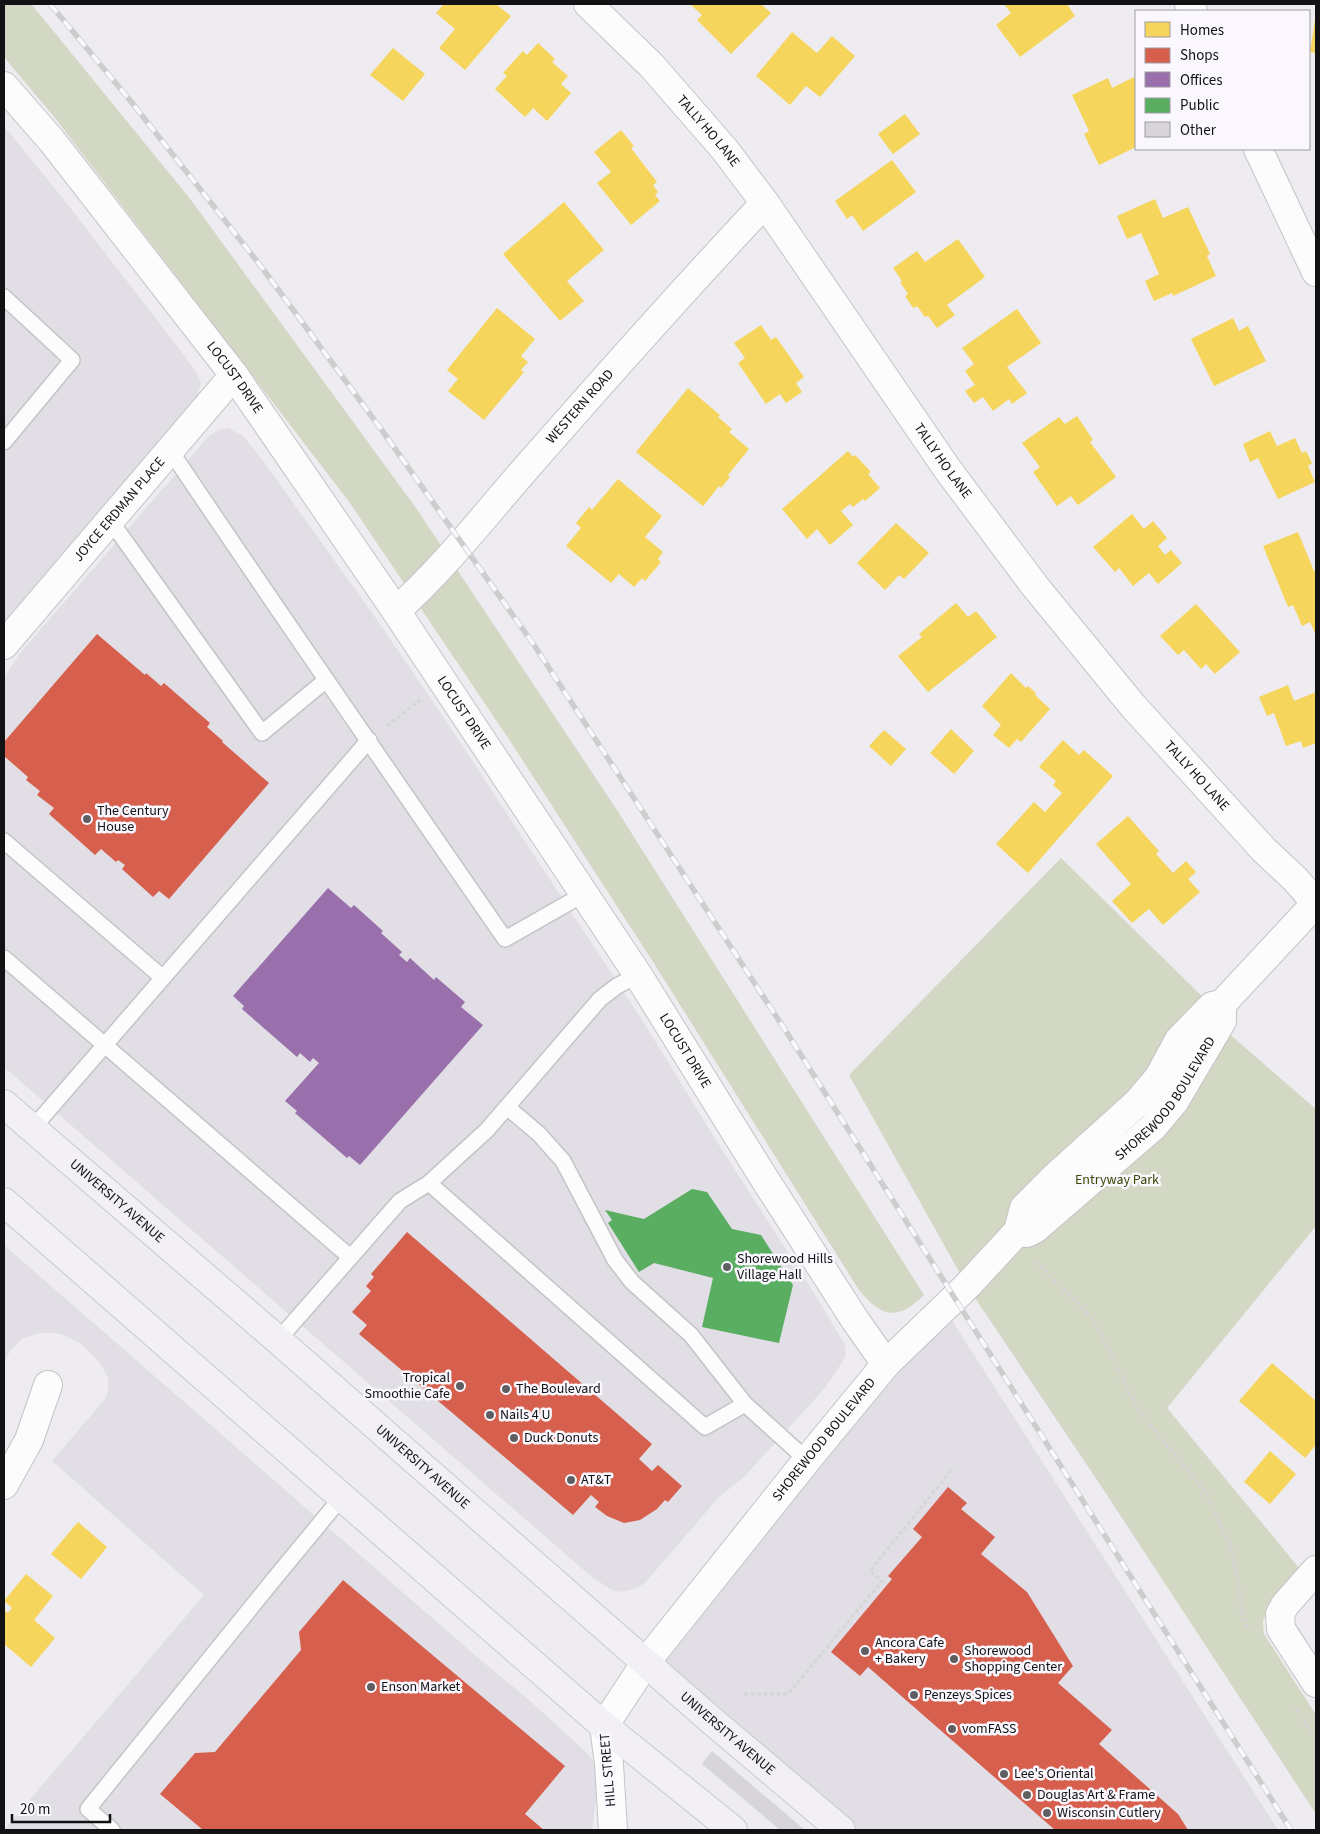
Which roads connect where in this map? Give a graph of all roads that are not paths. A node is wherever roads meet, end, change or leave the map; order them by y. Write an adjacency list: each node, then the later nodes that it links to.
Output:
1 (588, 4): 4 (street, TALLY HO LANE)
2 (4, 86): 7 (street, LOCUST DRIVE)
3 (1258, 150): 5 (street)
4 (765, 204): 11 (street, WESTERN ROAD); 17 (street, TALLY HO LANE)
5 (1316, 272)
6 (4, 297): 8 (lane)
7 (234, 375): 9 (street, JOYCE ERDMAN PLACE); 11 (street, LOCUST DRIVE)
8 (4, 442)
9 (170, 450): 10 (street, JOYCE ERDMAN PLACE); 13 (lane)
10 (110, 520): 12 (street, JOYCE ERDMAN PLACE); 13 (lane)
11 (396, 611): 16 (street, LOCUST DRIVE)
12 (4, 645)
13 (326, 681): 14 (lane)
14 (369, 740): 16 (lane); 20 (lane)
15 (4, 842): 20 (lane)
16 (584, 894): 19 (street, LOCUST DRIVE)
17 (1316, 903): 29 (street, SHOREWOOD BOULEVARD)
18 (4, 958): 21 (lane)
19 (638, 975): 23 (lane); 29 (street, LOCUST DRIVE)
20 (163, 978): 21 (lane)
21 (104, 1045): 24 (lane); 27 (lane)
22 (4, 1104): 24 (main road, UNIVERSITY AVENUE)
23 (508, 1107): 25 (lane); 31 (lane)
24 (32, 1129): 28 (main road, UNIVERSITY AVENUE)
25 (429, 1183): 27 (lane); 31 (lane)
26 (4, 1202): 34 (main road)
27 (350, 1257): 28 (lane)
28 (278, 1340): 36 (main road, UNIVERSITY AVENUE)
29 (886, 1364): 32 (street, SHOREWOOD BOULEVARD)
30 (48, 1385): 33 (street)
31 (745, 1404): 32 (lane)
32 (807, 1460): 36 (street, SHOREWOOD BOULEVARD)
33 (4, 1485)
34 (342, 1498): 38 (main road); 39 (lane)
35 (1316, 1570): 37 (street)
36 (646, 1662): 38 (street, HILL STREET); 42 (main road, UNIVERSITY AVENUE)
37 (1316, 1683)
38 (604, 1726): 40 (street, HILL STREET); 41 (main road)
39 (112, 1830)
40 (613, 1830)
41 (733, 1830)
42 (841, 1830)

